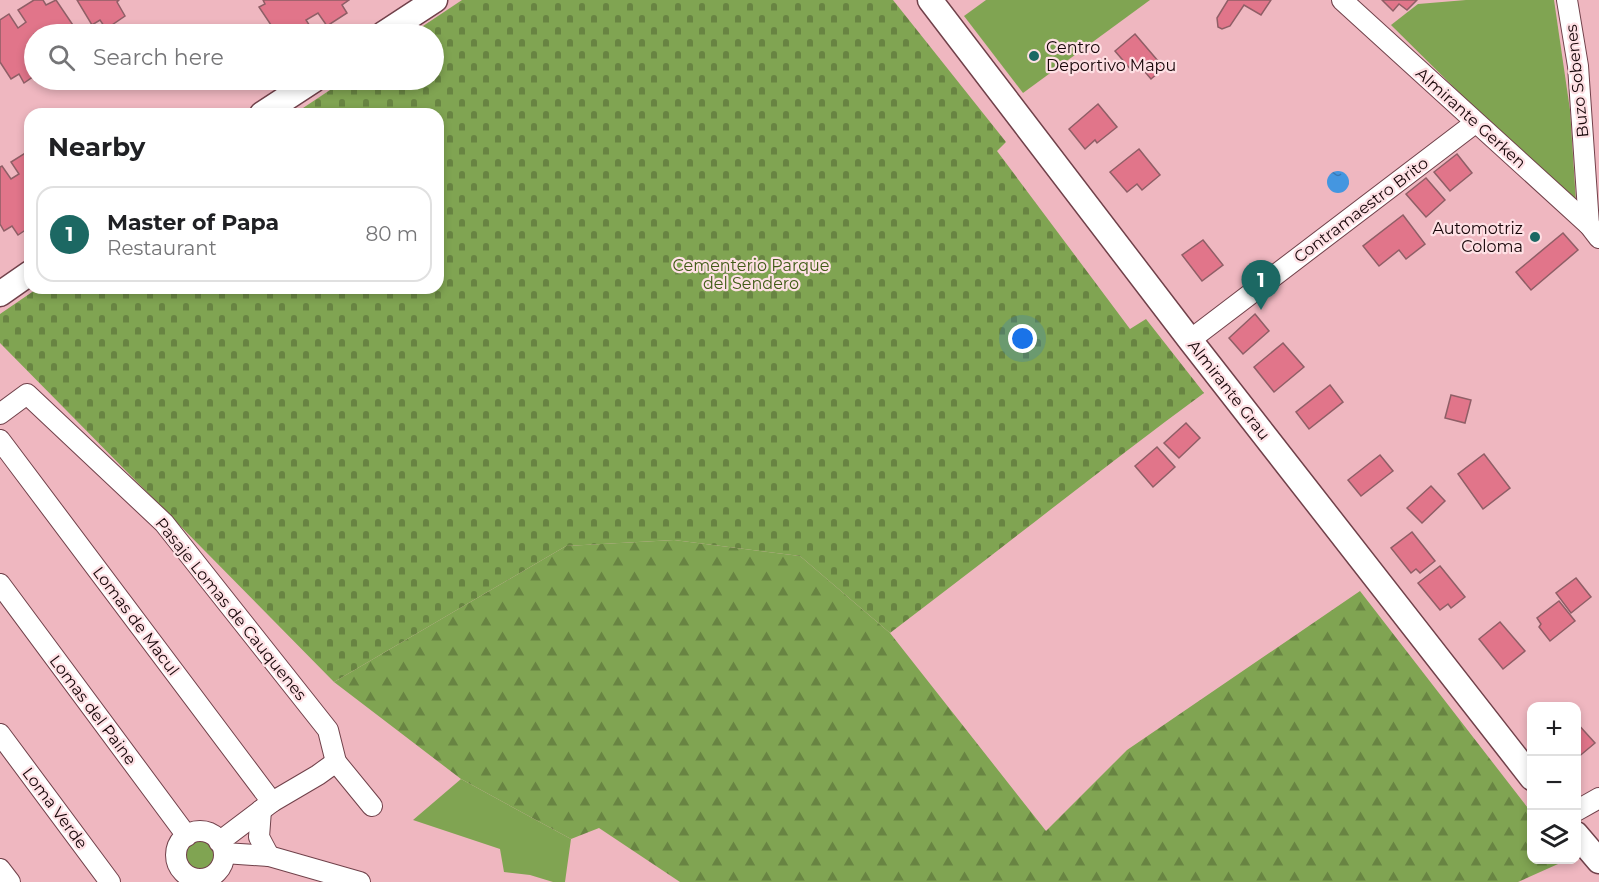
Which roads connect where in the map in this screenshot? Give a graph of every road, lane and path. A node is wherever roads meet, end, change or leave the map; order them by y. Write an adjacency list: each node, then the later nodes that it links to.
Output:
1 (930, 0): 12 (street, Almirante Grau)
2 (1342, 0): 8 (street, Almirante Gerken)
3 (1567, 0): 9 (street, Buzo Sobenes)
4 (428, 2): 5 (street)
5 (397, 24)
6 (299, 90): 7 (street)
7 (271, 108)
8 (1475, 123): 9 (street, Almirante Gerken); 12 (street, Contramaestro Brito)
9 (1596, 228)
10 (24, 277): 11 (street)
11 (0, 294)
12 (1190, 340): 18 (street, Almirante Grau)
13 (0, 414): 17 (street, Pasaje Lomas de Cauquenes)
14 (0, 440): 20 (street, Lomas de Macul)
15 (0, 584): 23 (street, Lomas del Paine)
16 (0, 734): 31 (street, Loma Verde)
17 (336, 762): 20 (street); 21 (street)
18 (1527, 772)
19 (1599, 798): 22 (street)
20 (266, 806): 25 (street); 26 (street)
21 (372, 806)
22 (1578, 810)
23 (186, 836): 25 (street); 29 (street)
24 (1581, 840): 27 (street)
25 (222, 847): 26 (street); 29 (street)
26 (268, 856): 32 (street)
27 (1599, 861)
28 (0, 869): 30 (street)
29 (176, 877)
30 (10, 882)
31 (110, 882)
32 (360, 882)

